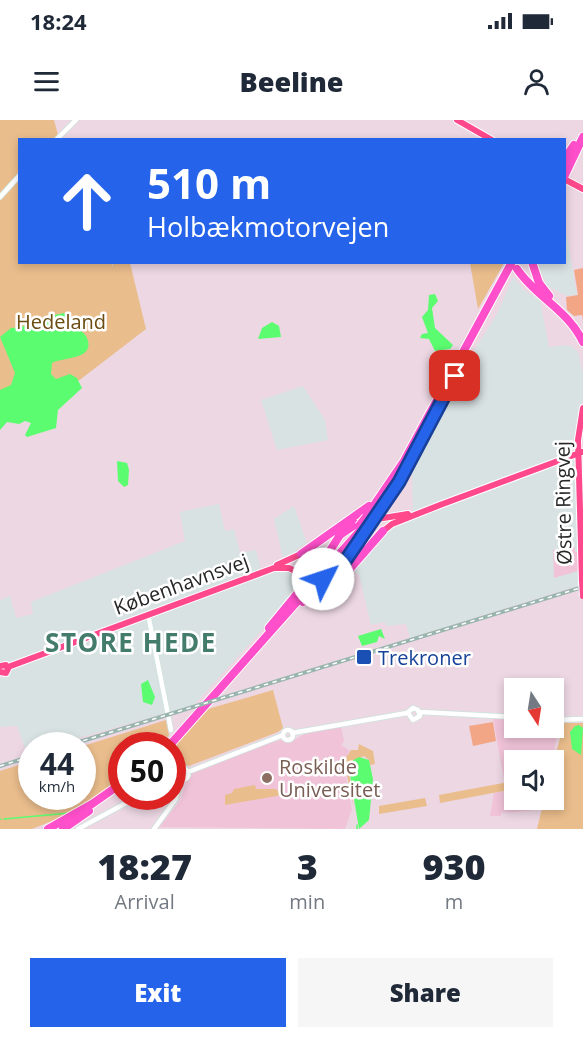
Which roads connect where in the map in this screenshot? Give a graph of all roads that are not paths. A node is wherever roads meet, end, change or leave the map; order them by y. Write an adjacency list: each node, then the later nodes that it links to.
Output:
1 (76, 120): 5 (street)
2 (457, 120): 6 (main road)
3 (583, 129): 7 (highway)
4 (583, 137): 8 (highway)
5 (58, 138)
6 (488, 138)
7 (566, 159)
8 (566, 173)
9 (18, 177): 12 (street)
10 (566, 178): 11 (main road)
11 (582, 189)
12 (0, 197)
13 (533, 264): 15 (highway)
14 (515, 265): 15 (highway); 19 (highway); 21 (highway)
15 (583, 340)
16 (583, 408): 18 (main road, Østre Ringvej)
17 (583, 419): 18 (main road, Østre Ringvej)
18 (581, 452): 20 (main road, Københavnsvej); 22 (main road, Østre Ringvej); 29 (main road, Østre Ringvej)
19 (404, 461): 21 (highway); 24 (highway)
20 (437, 506): 21 (main road, Københavnsvej); 23 (main road, Københavnsvej)
21 (367, 521): 24 (main road, Københavnsvej); 26 (highway); 32 (highway)
22 (583, 522)
23 (383, 531): 26 (main road, Københavnsvej); 32 (highway)
24 (301, 554): 25 (main road, Københavnsvej)
25 (265, 571): 27 (main road, Københavnsvej); 31 (main road, Københavnsvej)
26 (337, 573): 28 (main road, Københavnsvej)
27 (308, 577)
28 (323, 579)
29 (582, 581): 30 (main road, Østre Ringvej, bridge)
30 (583, 596)
31 (148, 614): 34 (main road, Københavnsvej); 41 (street)
32 (270, 631): 42 (highway); 43 (highway)
33 (0, 666): 34 (main road)
34 (8, 667): 35 (main road, Københavnsvej)
35 (0, 672)
36 (420, 714): 37 (street); 37 (street); 38 (street)
37 (408, 715): 44 (street)
38 (504, 717)
39 (583, 719): 40 (street)
40 (564, 720)
41 (171, 730)
42 (176, 732)
43 (183, 732)
44 (188, 772): 45 (street)
45 (186, 774)
46 (108, 793): 50 (highway)
47 (108, 798): 50 (highway)
48 (113, 810): 53 (street)
49 (168, 810): 54 (street)
50 (61, 827): 51 (highway); 52 (highway)
51 (42, 829)
52 (48, 829)
53 (78, 829)
54 (155, 829)

